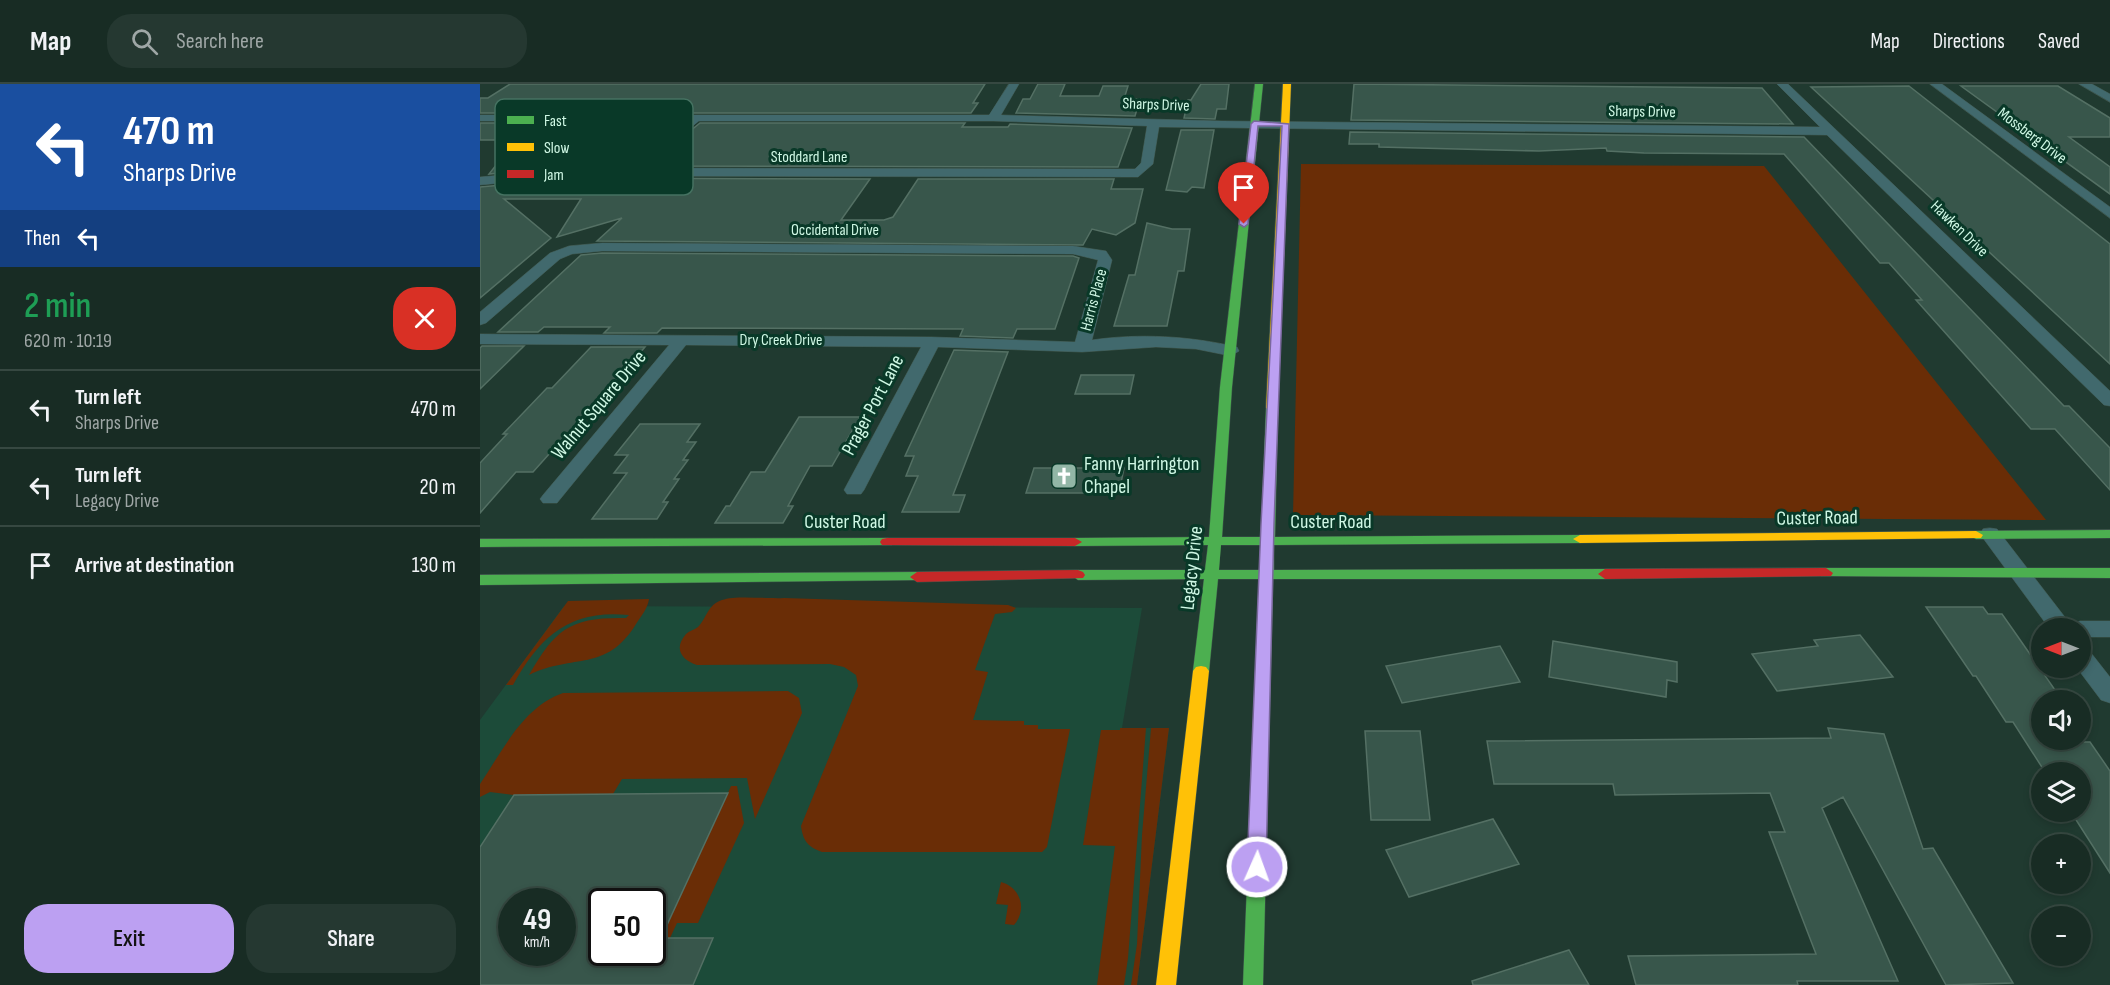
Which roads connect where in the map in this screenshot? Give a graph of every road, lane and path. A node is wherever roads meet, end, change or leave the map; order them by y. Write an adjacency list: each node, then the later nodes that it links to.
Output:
1 (1014, 84): 9 (street)
2 (1259, 84): 12 (main road, Legacy Drive)
3 (1287, 84): 13 (main road)
4 (1782, 84): 14 (street, Hawken Drive)
5 (1935, 84): 18 (street, Mossberg Drive)
6 (2084, 84): 7 (street)
7 (2110, 99)
8 (696, 118): 9 (street, Sharps Drive); 10 (street)
9 (993, 118): 11 (street, Sharps Drive)
10 (693, 120)
11 (1154, 121): 12 (street, Sharps Drive); 15 (street, Stoddard Lane)
12 (1254, 124): 13 (street, Sharps Drive); 25 (main road, Legacy Drive)
13 (1286, 124): 14 (street, Sharps Drive); 34 (main road)
14 (1831, 131): 26 (street, Hawken Drive)
15 (693, 174)
16 (495, 179): 17 (street, Stoddard Lane)
17 (480, 181)
18 (2110, 214)
19 (1101, 254): 20 (street, Occidental Drive); 24 (street, Harris Place)
20 (480, 320)
21 (480, 339): 22 (street, Dry Creek Drive)
22 (682, 340): 23 (street, Dry Creek Drive); 28 (street, Walnut Square Drive)
23 (932, 342): 24 (street, Dry Creek Drive); 27 (street, Prager Port Lane)
24 (1082, 346): 25 (street, Dry Creek Drive)
25 (1236, 351): 32 (main road, Legacy Drive)
26 (2110, 401)
27 (854, 490)
28 (550, 499)
29 (1990, 534): 30 (main road, Custer Road); 31 (main road, Custer Road); 36 (street)
30 (2110, 534)
31 (1652, 540): 34 (main road, Custer Road); 39 (main road)
32 (1215, 541): 33 (main road, Custer Road); 34 (main road, Custer Road); 40 (main road, Legacy Drive)
33 (717, 542): 35 (main road, Custer Road); 41 (main road)
34 (1267, 542): 38 (main road)
35 (480, 543)
36 (2017, 573): 37 (main road); 39 (main road); 43 (street)
37 (2110, 573)
38 (1266, 574): 39 (main road); 40 (main road); 49 (main road)
39 (1667, 574)
40 (1210, 576): 41 (main road); 48 (main road, Legacy Drive)
41 (694, 579): 42 (main road)
42 (480, 580)
43 (2053, 618)
44 (2091, 629): 45 (street)
45 (2110, 629)
46 (2091, 669): 47 (street)
47 (2110, 694)
48 (1166, 985)
49 (1253, 985)

